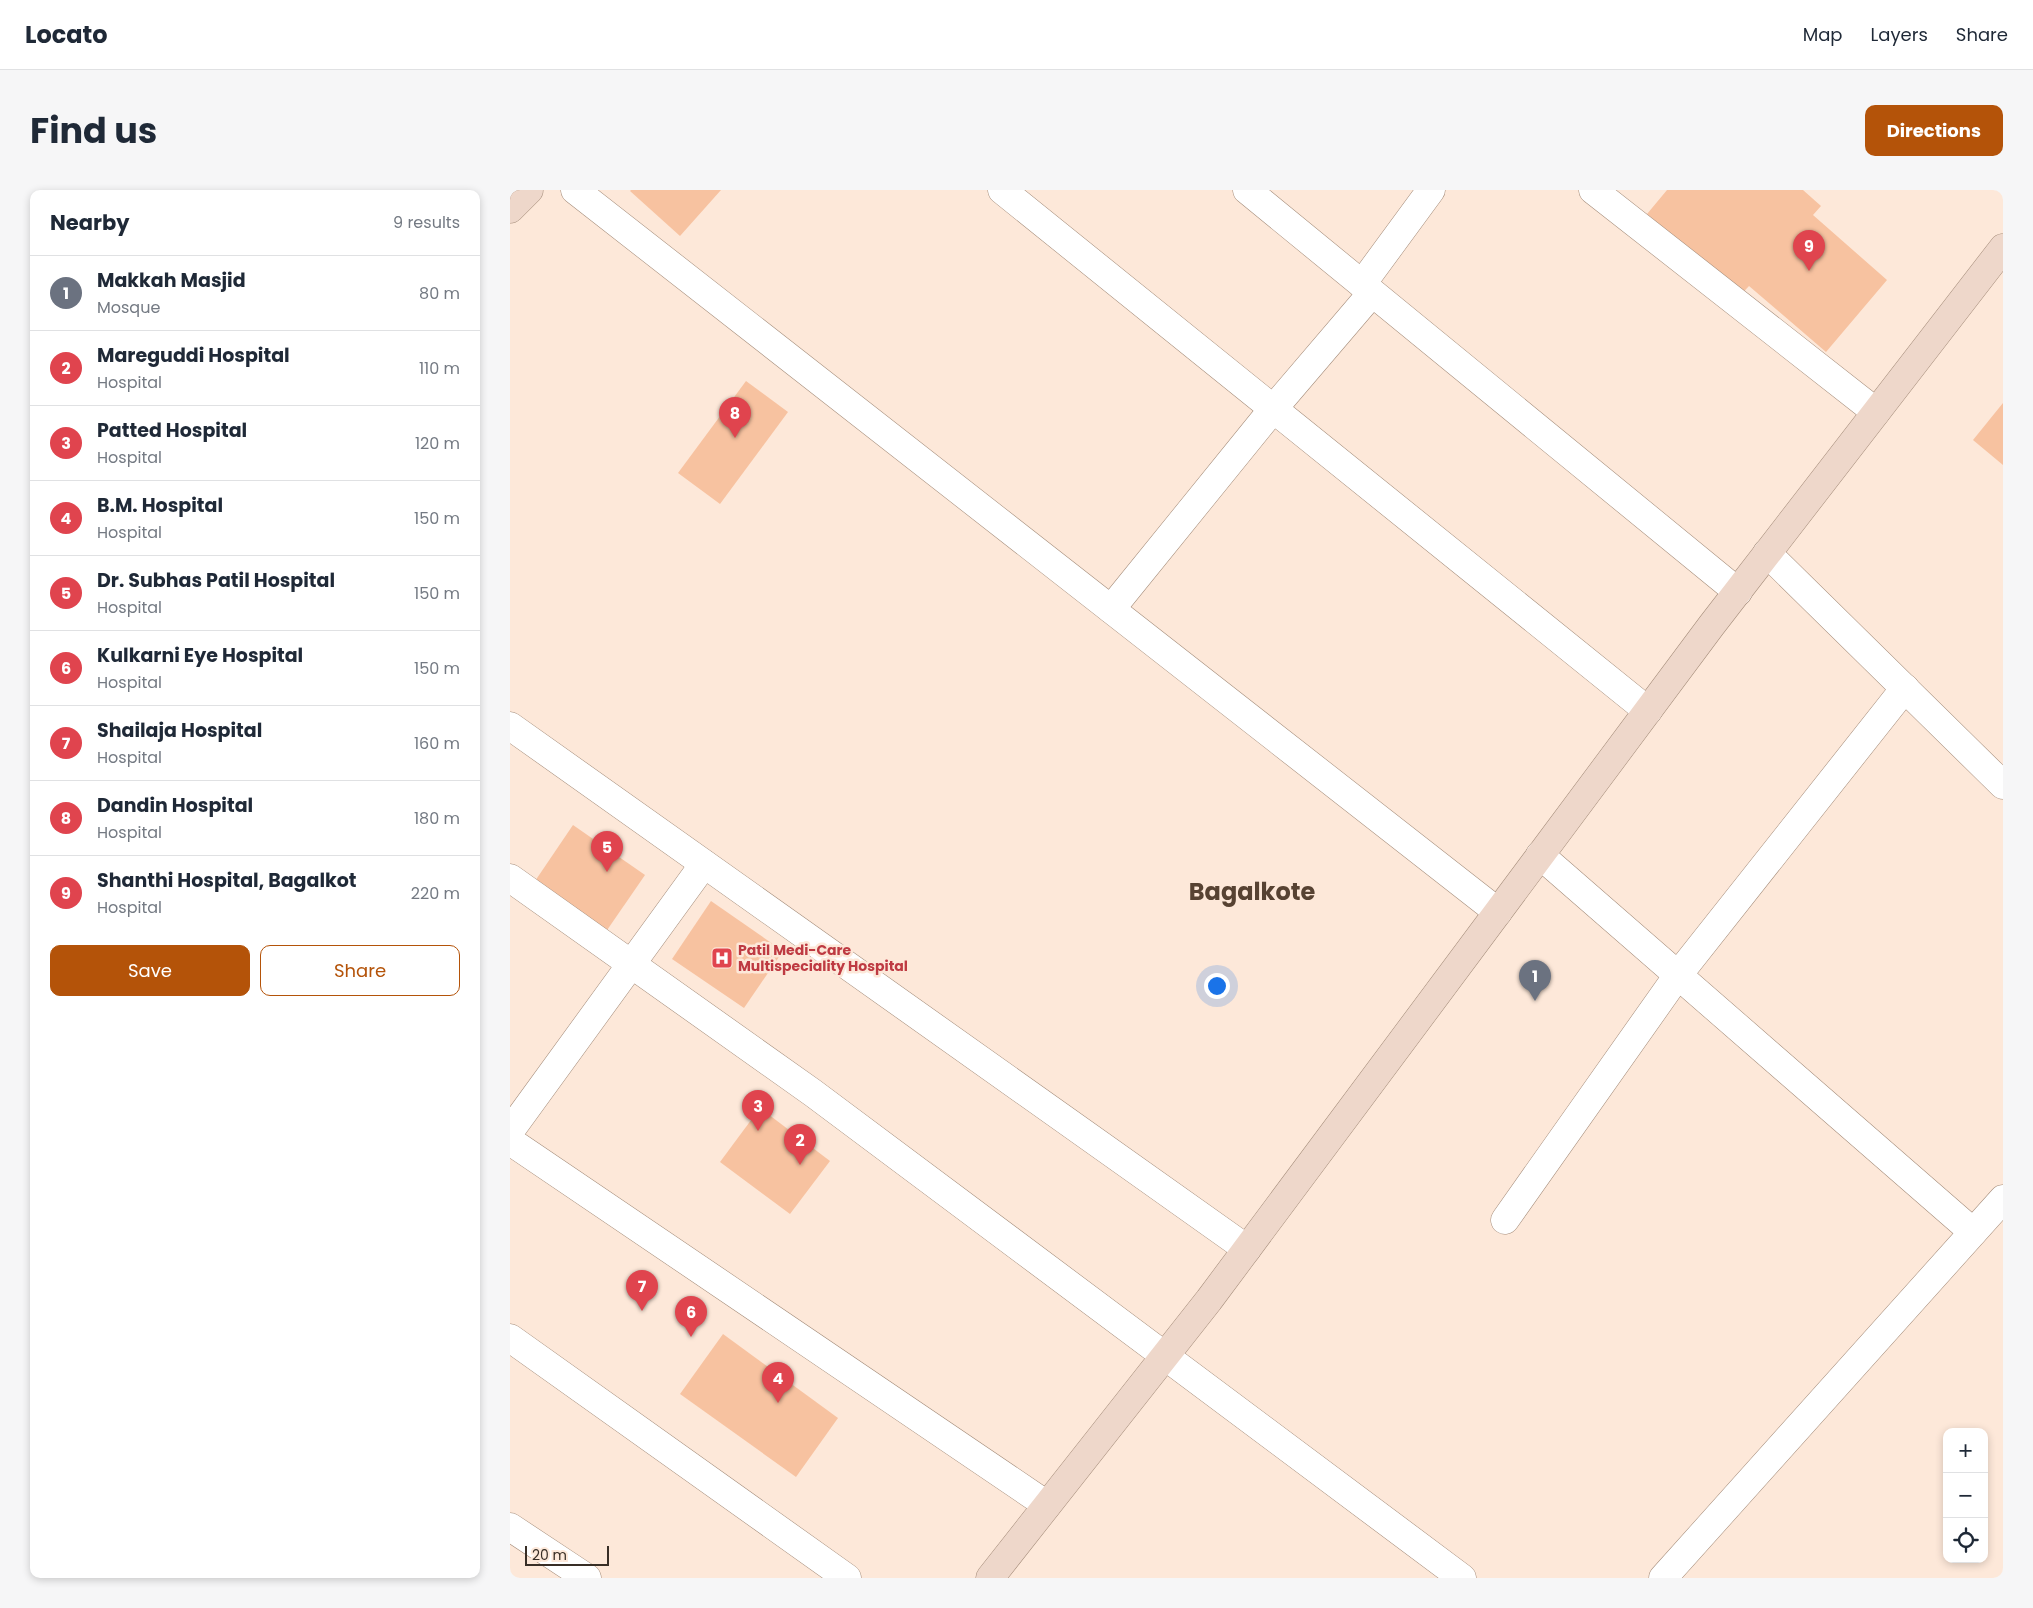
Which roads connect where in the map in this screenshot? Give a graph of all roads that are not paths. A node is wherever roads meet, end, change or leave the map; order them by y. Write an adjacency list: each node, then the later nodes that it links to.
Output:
1 (529, 190): 7 (street)
2 (575, 190): 14 (street)
3 (1002, 190): 10 (street)
4 (1247, 190): 9 (street)
5 (1431, 190): 9 (street)
6 (1593, 190): 11 (street)
7 (510, 209)
8 (2003, 248): 11 (street)
9 (1367, 288): 10 (street); 13 (street)
10 (1273, 409): 14 (street); 16 (street)
11 (1876, 412): 12 (street)
12 (1767, 554): 13 (street); 15 (street)
13 (1738, 592): 16 (street)
14 (1111, 609): 22 (street)
15 (1904, 688): 18 (street); 24 (street)
16 (1648, 711): 19 (street)
17 (510, 726): 20 (street)
18 (2003, 785)
19 (1540, 855): 22 (street); 24 (street)
20 (704, 864): 23 (street); 30 (street)
21 (510, 878): 23 (street)
22 (1498, 912): 30 (street)
23 (631, 965): 25 (street); 32 (street)
24 (1678, 975): 28 (street); 29 (street)
25 (510, 1131)
26 (510, 1141): 33 (street)
27 (2003, 1199): 29 (street)
28 (1504, 1220)
29 (1973, 1232): 39 (street)
30 (1247, 1249): 32 (street)
31 (510, 1338): 36 (street)
32 (1163, 1357): 33 (street); 38 (street)
33 (1047, 1505): 37 (street)
34 (510, 1527): 35 (street)
35 (570, 1573)
36 (847, 1578)
37 (990, 1578)
38 (1462, 1578)
39 (1664, 1578)

